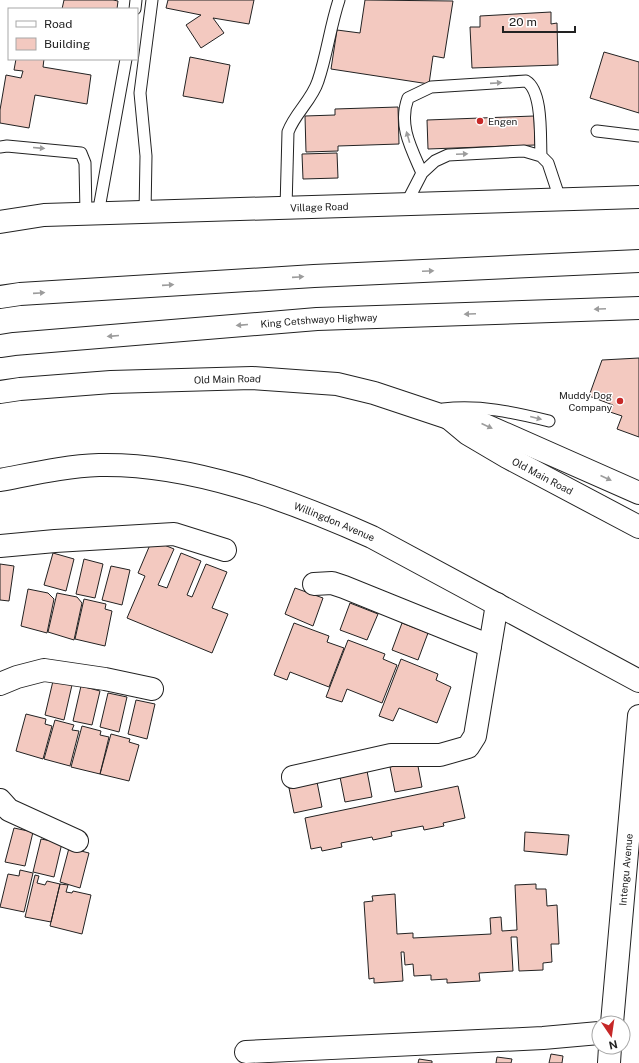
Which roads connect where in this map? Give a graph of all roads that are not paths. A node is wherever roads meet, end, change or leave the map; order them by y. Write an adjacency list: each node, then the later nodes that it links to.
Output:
1 (152, 0): 13 (lane)
2 (339, 0): 12 (lane)
3 (126, 60): 14 (lane)
4 (596, 131): 5 (lane)
5 (639, 136)
6 (0, 147): 14 (lane, one-way to 14)
7 (541, 156): 8 (lane, one-way to 7); 8 (lane, one-way to 7); 10 (lane)
8 (422, 173): 11 (lane)
9 (639, 196): 10 (main road, Village Road)
10 (560, 199): 11 (main road, Village Road)
11 (406, 204): 12 (main road, Village Road)
12 (286, 208): 13 (main road, Village Road)
13 (145, 213): 14 (main road, Village Road)
14 (92, 214): 15 (main road, Village Road)
15 (0, 222)
16 (639, 261): 17 (main road, one-way to 16)
17 (0, 297)
18 (639, 308): 19 (main road, King Cetshwayo Highway, one-way to 19)
19 (0, 346)
20 (0, 392): 21 (main road, Old Main Road)
21 (428, 411): 22 (main road, Old Main Road); 23 (lane, one-way to 23)
22 (450, 418): 25 (main road, Old Main Road, one-way to 25); 26 (main road, Old Main Road)
23 (549, 421)
24 (0, 480): 30 (main road, Willingdon Avenue)
25 (639, 493)
26 (639, 527)
27 (0, 546): 28 (main road)
28 (225, 550)
29 (314, 584): 31 (main road)
30 (497, 604): 31 (main road); 32 (main road, Willingdon Avenue)
31 (490, 646): 36 (main road)
32 (639, 681)
33 (0, 684): 34 (main road)
34 (152, 689)
35 (639, 716): 39 (main road, Intengu Avenue)
36 (293, 777)
37 (0, 800): 38 (main road)
38 (77, 841)
39 (613, 1015)
40 (591, 1034): 41 (main road)
41 (246, 1052)

